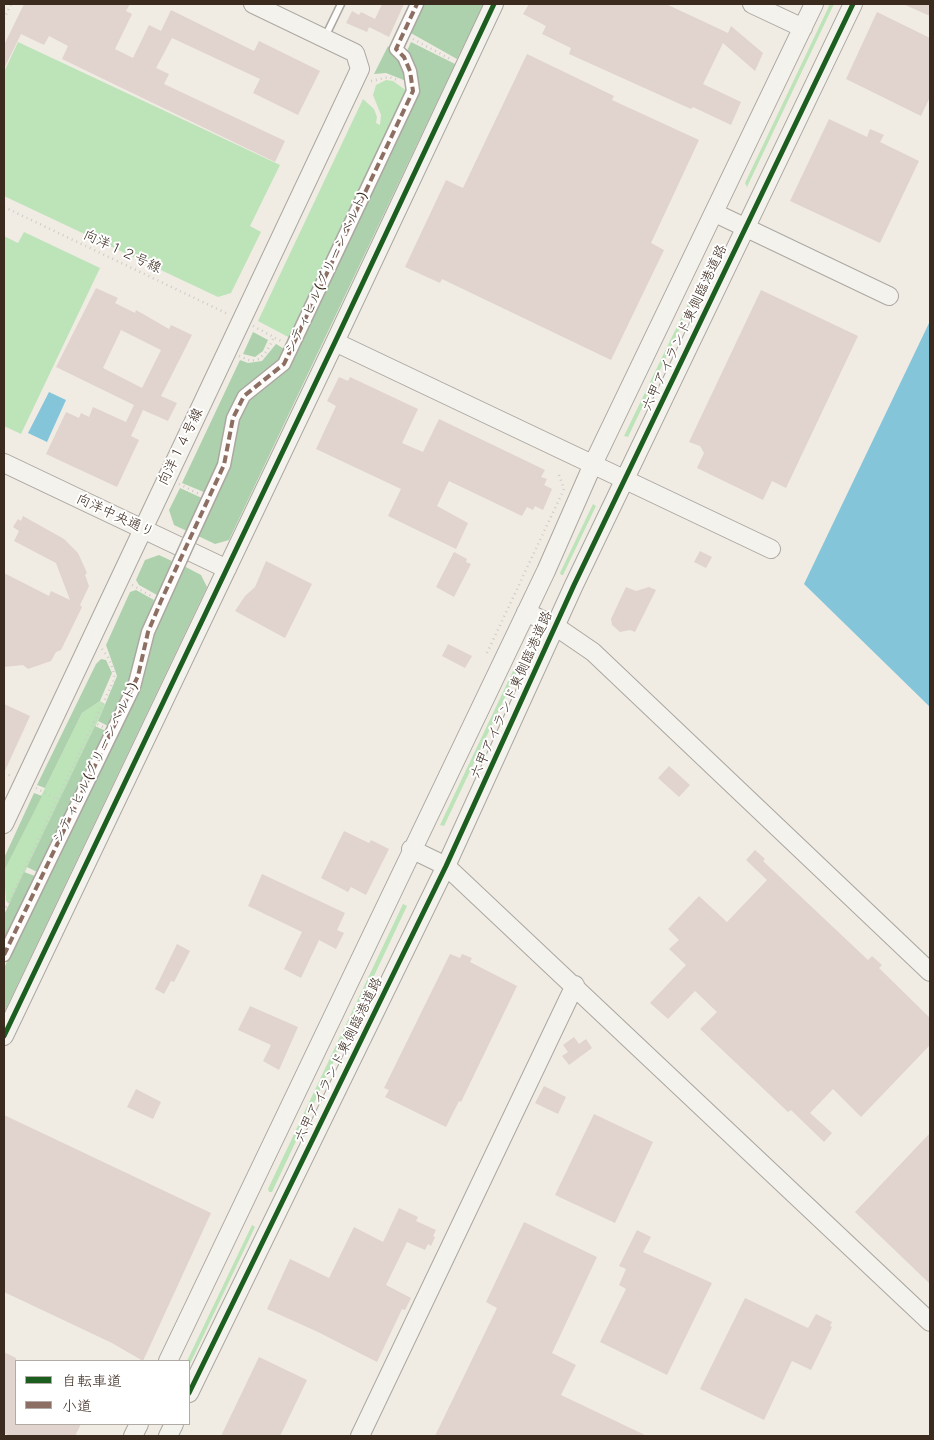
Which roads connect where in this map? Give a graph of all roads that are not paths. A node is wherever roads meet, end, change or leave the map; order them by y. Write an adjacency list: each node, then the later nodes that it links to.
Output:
1 (253, 4): 9 (street)
2 (341, 4): 9 (lane)
3 (417, 4): 25 (street, シティヒル(グリーンベルト), bridge)
4 (494, 4): 13 (street)
5 (752, 4): 8 (street)
6 (814, 4): 8 (street, 六甲アイランド東側臨港道路)
7 (853, 4): 11 (street, 六甲アイランド東側臨港道路)
8 (803, 28): 10 (street, 六甲アイランド東側臨港道路)
9 (325, 38): 17 (street, 向洋１４号線)
10 (715, 213): 11 (street); 15 (street, 六甲アイランド東側臨港道路)
11 (746, 228): 12 (street); 16 (street, 六甲アイランド東側臨港道路)
12 (889, 296)
13 (335, 342): 15 (street); 19 (street)
14 (4, 463): 17 (street, 向洋中央通り)
15 (593, 464): 16 (street); 20 (street, 六甲アイランド東側臨港道路)
16 (626, 480): 18 (street); 21 (street, 六甲アイランド東側臨港道路)
17 (143, 529): 19 (street, 向洋中央通り); 22 (street, 向洋１４号線)
18 (771, 548)
19 (226, 569): 28 (street)
20 (526, 612): 21 (street); 23 (street, 六甲アイランド東側臨港道路)
21 (555, 626): 24 (street, 六甲アイランド東側臨港道路); 26 (street)
22 (4, 824)
23 (411, 849): 24 (street); 30 (street, 六甲アイランド東側臨港道路)
24 (446, 866): 27 (street); 31 (street, 六甲アイランド東側臨港道路)
25 (4, 955)
26 (930, 972)
27 (575, 985): 29 (street); 32 (street)
28 (4, 1036)
29 (930, 1322)
30 (168, 1360)
31 (190, 1392)
32 (360, 1436)

